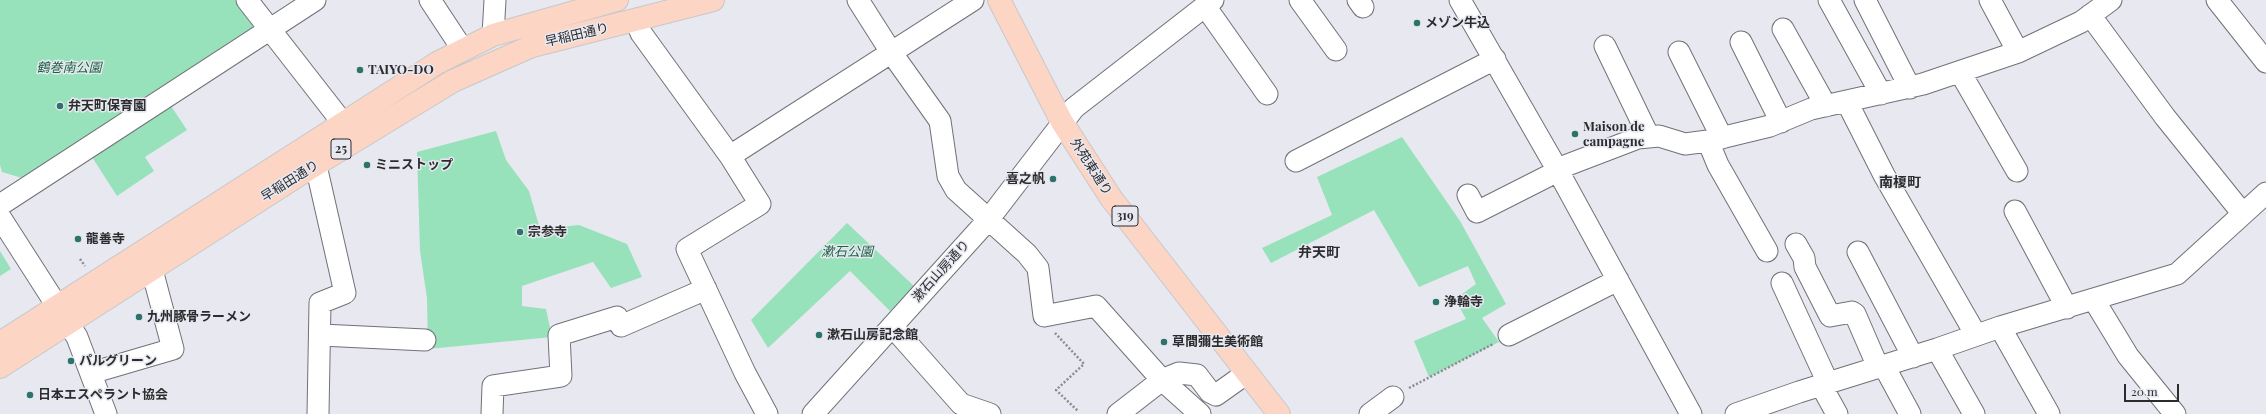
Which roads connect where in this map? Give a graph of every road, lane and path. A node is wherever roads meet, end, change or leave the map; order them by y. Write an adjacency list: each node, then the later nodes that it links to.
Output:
1 (247, 0): 21 (street)
2 (315, 0): 21 (street)
3 (430, 0): 25 (street)
4 (495, 0): 22 (street)
5 (617, 0): 22 (main road, 早稲田通り / 25)
6 (713, 0): 19 (main road, 早稲田通り / 25)
7 (858, 0): 27 (street)
8 (973, 0): 27 (street)
9 (999, 0): 38 (main road, 外苑東通り / 319)
10 (1300, 0): 26 (street)
11 (1460, 0): 30 (street)
12 (1829, 0): 35 (street)
13 (1866, 0): 33 (street)
14 (1990, 0): 29 (street)
15 (2111, 0): 18 (street)
16 (2217, 0): 31 (street)
17 (1209, 3): 34 (street); 38 (street, 漱石山房通り)
18 (2090, 15): 29 (street); 54 (street)
19 (636, 20): 43 (main road, 早稲田通り / 25); 45 (street)
20 (1783, 29): 37 (street)
21 (269, 31): 40 (street); 52 (street)
22 (493, 35): 25 (main road, 早稲田通り / 25)
23 (1741, 42): 39 (street)
24 (1605, 46): 41 (street)
25 (463, 50): 40 (main road, 早稲田通り / 25)
26 (1336, 50)
27 (891, 52): 45 (street); 56 (street)
28 (1679, 52): 42 (street)
29 (2018, 52): 32 (street)
30 (1495, 60): 46 (street); 48 (street)
31 (2266, 62)
32 (1960, 72): 33 (street); 49 (street)
33 (1910, 88): 35 (street)
34 (1267, 94)
35 (1881, 94): 36 (street)
36 (1848, 102): 37 (street); 74 (street)
37 (1826, 106): 39 (street)
38 (1062, 122): 56 (street, 漱石山房通り); 82 (main road, 外苑東通り / 319)
39 (1781, 122): 42 (street)
40 (343, 123): 43 (street); 44 (main road, 早稲田通り / 25)
41 (1649, 137): 42 (street); 48 (street)
42 (1715, 139): 58 (street)
43 (356, 140): 47 (main road, 早稲田通り / 25)
44 (311, 144): 47 (street); 68 (main road, 早稲田通り / 25)
45 (730, 156): 65 (street)
46 (1296, 161)
47 (316, 165): 62 (main road, 早稲田通り / 25); 72 (street)
48 (1558, 170): 51 (street); 63 (street)
49 (2017, 171)
50 (2266, 193): 54 (street)
51 (1468, 195)
52 (0, 205)
53 (2014, 212): 67 (street)
54 (2242, 214): 66 (street)
55 (0, 218): 68 (street)
56 (988, 220): 69 (street); 70 (street, 漱石山房通り)
57 (1796, 244): 80 (street)
58 (1767, 251)
59 (1858, 252): 78 (street)
60 (80, 259): 61 (path)
61 (86, 268)
62 (152, 270): 68 (main road, 早稲田通り / 25); 81 (street)
63 (1618, 280): 73 (street); 97 (street)
64 (1782, 283): 84 (street)
65 (706, 289): 89 (street); 90 (street)
66 (2094, 300): 67 (street); 103 (street)
67 (2067, 308): 71 (street)
68 (62, 315): 76 (main road, 早稲田通り / 25); 79 (main road, 早稲田通り / 25); 81 (street)
69 (1044, 316): 83 (street); 86 (path)
70 (892, 326): 91 (street, 漱石山房通り); 92 (street)
71 (2000, 327): 74 (street); 102 (street)
72 (321, 335): 75 (street); 88 (street)
73 (1509, 335): 85 (path)
74 (1976, 335): 77 (street)
75 (425, 340)
76 (0, 343)
77 (1937, 349): 78 (street); 101 (street)
78 (1913, 357): 80 (street)
79 (0, 367)
80 (1881, 367): 84 (street); 100 (street)
81 (91, 373): 87 (street)
82 (1247, 374): 83 (street); 95 (main road, 外苑東通り / 319)
83 (1162, 380): 93 (street); 94 (street)
84 (1825, 384): 98 (street); 99 (street)
85 (1393, 397): 96 (street)
86 (1078, 411)
87 (106, 414)
88 (318, 414)
89 (492, 414)
90 (766, 414)
91 (813, 414)
92 (990, 414)
93 (1118, 414)
94 (1200, 414)
95 (1279, 414)
96 (1370, 414)
97 (1691, 414)
98 (1736, 414)
99 (1837, 414)
100 (1910, 414)
101 (1974, 414)
102 (2050, 414)
103 (2175, 414)

